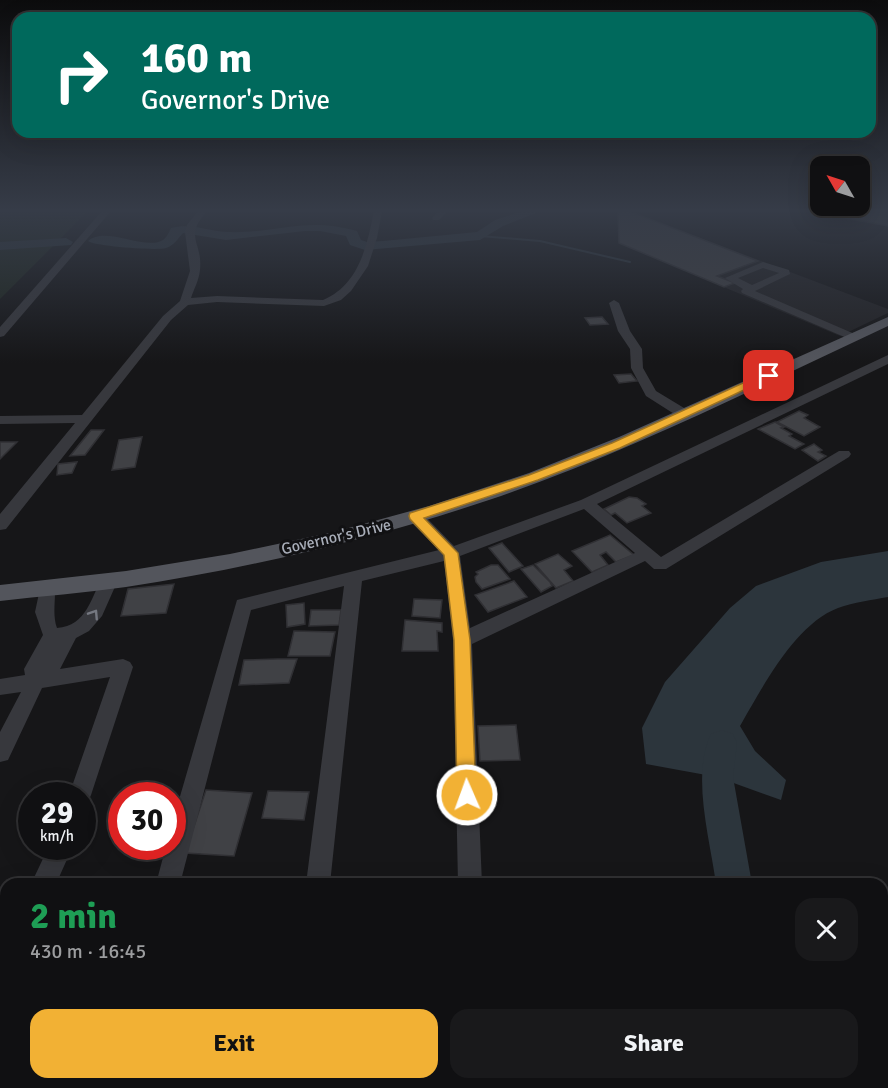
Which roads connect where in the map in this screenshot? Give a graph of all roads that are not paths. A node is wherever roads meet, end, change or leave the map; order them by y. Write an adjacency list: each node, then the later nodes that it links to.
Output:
1 (63, 262): 8 (street)
2 (194, 262): 5 (street)
3 (364, 262): 5 (street)
4 (750, 288): 9 (street)
5 (185, 302): 12 (street)
6 (614, 303): 11 (street)
7 (888, 321): 9 (main road, Governor's Drive)
8 (0, 334)
9 (853, 337): 11 (main road, Governor's Drive)
10 (888, 359): 15 (street)
11 (684, 414): 16 (main road, Governor's Drive)
12 (86, 419): 13 (street); 17 (street)
13 (0, 420)
14 (844, 454): 19 (street)
15 (586, 503): 18 (street); 19 (street)
16 (415, 516): 18 (street); 21 (main road, Governor's Drive)
17 (0, 525)
18 (451, 553): 20 (street); 25 (street)
19 (646, 554): 25 (street)
20 (354, 577): 32 (street); 33 (street)
21 (109, 580): 22 (main road, Governor's Drive); 24 (street, one-way to 21)
22 (47, 588): 23 (main road, Governor's Drive); 24 (street)
23 (0, 593)
24 (60, 635): 26 (street)
25 (462, 640): 34 (street)
26 (36, 681): 27 (street); 28 (street); 29 (street)
27 (0, 687)
28 (2, 746)
29 (84, 782)
30 (54, 860): 31 (street)
31 (46, 878)
32 (170, 878)
33 (319, 878)
34 (470, 878)

